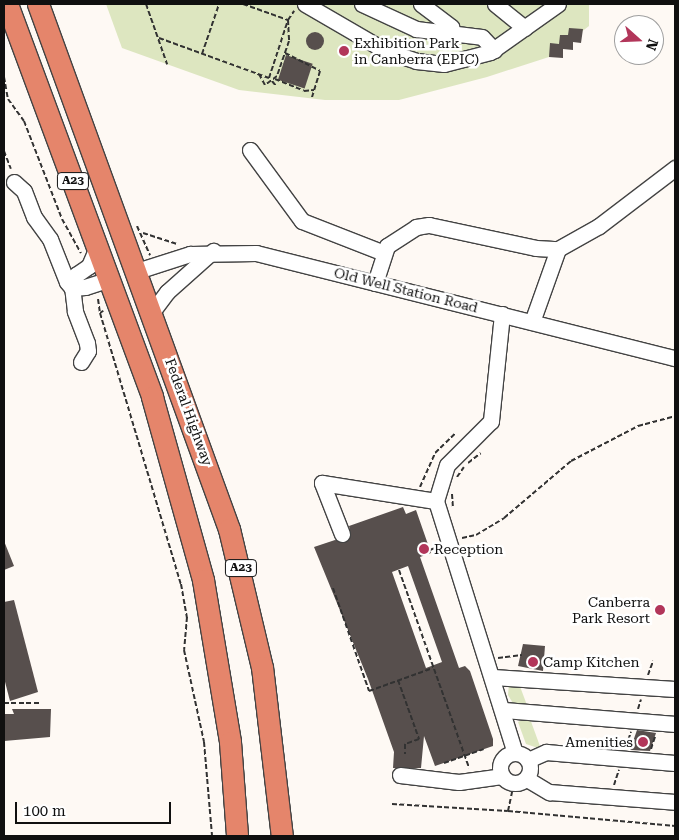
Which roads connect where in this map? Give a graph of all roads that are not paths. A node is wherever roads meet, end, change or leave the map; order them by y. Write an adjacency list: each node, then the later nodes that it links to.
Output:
1 (7, 4): 17 (highway, A23)
2 (38, 4): 18 (highway, Federal Highway / A23)
3 (362, 4): 9 (street)
4 (421, 4): 9 (street)
5 (495, 4): 8 (street)
6 (558, 4): 8 (street)
7 (302, 6): 10 (street)
8 (525, 28): 10 (street)
9 (453, 35): 10 (street)
10 (494, 50)
11 (250, 150): 16 (street)
12 (675, 168): 14 (street)
13 (14, 182): 21 (street)
14 (558, 249): 16 (street); 24 (street)
15 (213, 251): 18 (street, Old Well Station Road); 20 (street, Old Well Station Road); 22 (street)
16 (384, 252): 20 (street)
17 (88, 254): 19 (highway, A23); 21 (street)
18 (137, 271): 19 (highway); 22 (highway, Federal Highway / A23)
19 (103, 281): 21 (street); 38 (highway, A23)
20 (375, 283): 23 (street, Old Well Station Road)
21 (72, 288): 26 (street)
22 (152, 312): 39 (highway, Federal Highway / A23)
23 (502, 314): 24 (street, Old Well Station Road); 27 (street)
24 (532, 322): 25 (street, Old Well Station Road)
25 (675, 358)
26 (81, 362)
27 (436, 501): 28 (street); 29 (street)
28 (342, 534)
29 (493, 677): 30 (street); 31 (street)
30 (675, 689)
31 (504, 710): 32 (street); 33 (street)
32 (675, 724)
33 (522, 756): 34 (street); 36 (street); 36 (street)
34 (675, 763)
35 (400, 775): 36 (street)
36 (514, 780): 37 (street)
37 (675, 802)
38 (237, 836)
39 (282, 836)

